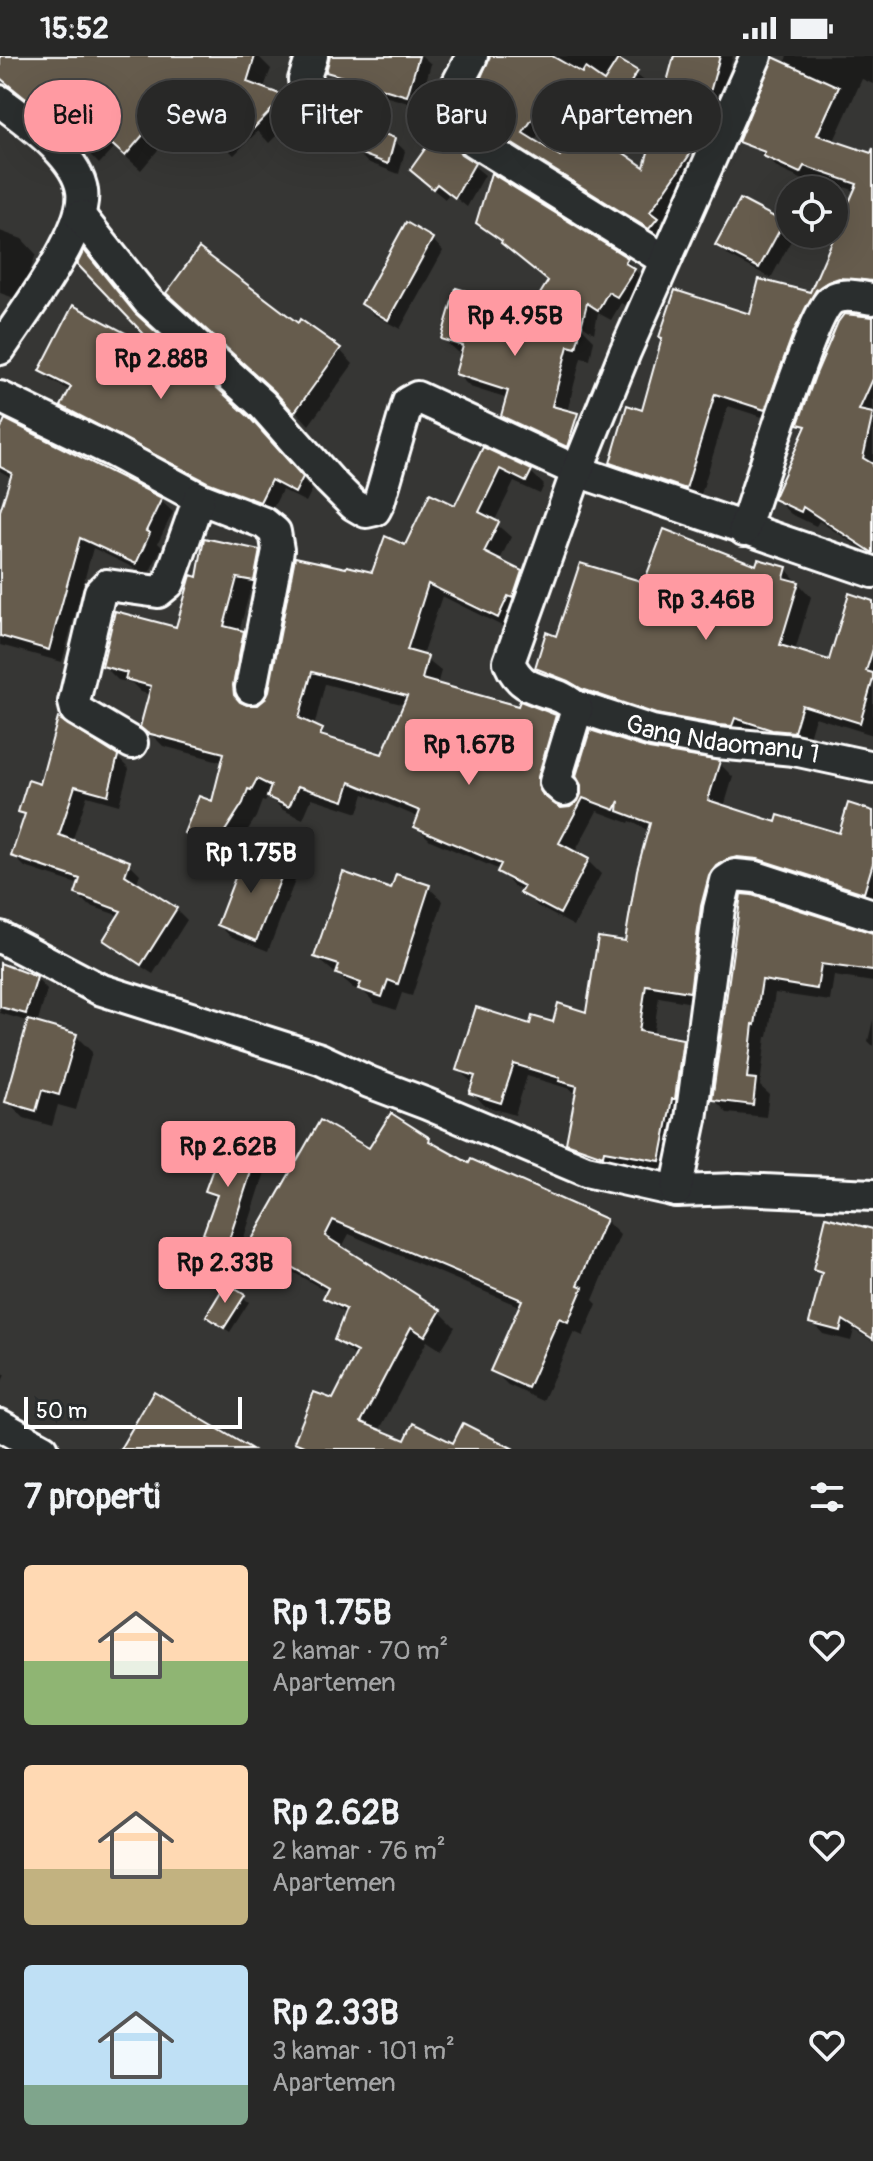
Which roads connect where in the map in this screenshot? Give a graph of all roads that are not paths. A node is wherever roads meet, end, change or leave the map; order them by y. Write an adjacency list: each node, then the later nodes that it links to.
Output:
1 (472, 56): 5 (street)
2 (756, 56): 5 (street)
3 (0, 101): 4 (street)
4 (80, 216): 7 (street); 9 (street)
5 (665, 260): 9 (street)
6 (873, 299): 11 (street)
7 (0, 349)
8 (0, 397): 10 (street)
9 (577, 471): 11 (street); 14 (street, Gang Ndaomanu 1)
10 (199, 498): 13 (street); 15 (street)
11 (744, 530): 12 (street)
12 (873, 572)
13 (251, 688)
14 (575, 706): 16 (street, Gang Ndaomanu 1); 17 (street)
15 (132, 743)
16 (873, 767)
17 (564, 790)
18 (873, 915): 20 (street)
19 (0, 937): 20 (street)
20 (676, 1191): 21 (street)
21 (873, 1195)
22 (0, 1425): 23 (street)
23 (43, 1449)

